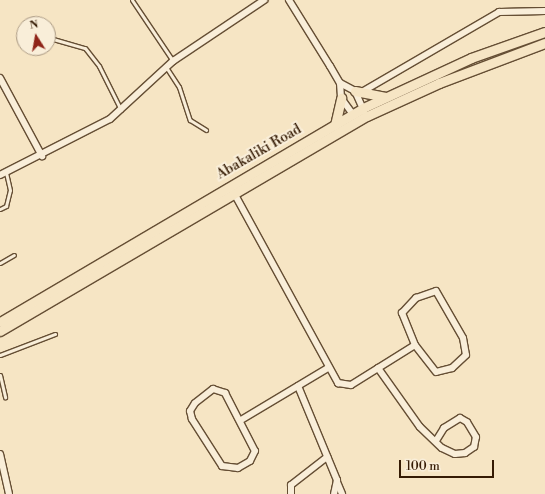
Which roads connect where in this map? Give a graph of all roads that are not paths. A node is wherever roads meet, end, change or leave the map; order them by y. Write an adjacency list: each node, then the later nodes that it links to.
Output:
1 (132, 0): 8 (lane)
2 (264, 0): 8 (street)
3 (289, 0): 11 (street)
4 (545, 11): 12 (street)
5 (545, 32): 14 (main road, Abakaliki Road)
6 (56, 40): 15 (lane)
7 (545, 43): 16 (main road, Abakaliki Road)
8 (173, 61): 9 (street)
9 (166, 67): 15 (street); 19 (lane)
10 (0, 78): 20 (street)
11 (340, 83): 12 (street); 13 (street)
12 (357, 92): 14 (main road); 16 (street)
13 (341, 98): 17 (street); 18 (main road)
14 (386, 98): 16 (main road, Abakaliki Road)
15 (122, 111): 20 (street)
16 (365, 112): 17 (main road, Abakaliki Road)
17 (355, 118): 18 (main road, Abakaliki Road); 23 (main road, Abakaliki Road)
18 (335, 125): 27 (main road, Abakaliki Road)
19 (206, 130)
20 (42, 156): 21 (street)
21 (6, 172): 22 (street); 24 (lane)
22 (0, 175)
23 (234, 193): 28 (main road, Abakaliki Road); 32 (street)
24 (0, 209)
25 (14, 255): 26 (lane)
26 (0, 263)
27 (0, 322)
28 (0, 331)
29 (55, 334): 31 (lane)
30 (415, 345): 30 (street); 33 (street)
31 (0, 355)
32 (328, 368): 33 (street); 35 (street)
33 (378, 368): 38 (street)
34 (0, 375): 36 (lane)
35 (298, 386): 37 (street); 40 (street)
36 (5, 397)
37 (241, 420): 37 (street)
38 (436, 441): 38 (street)
39 (0, 454): 42 (street)
40 (327, 457): 41 (street); 43 (street)
41 (337, 480): 44 (street); 45 (street)
42 (9, 494)
43 (291, 494)
44 (334, 494)
45 (342, 494)

